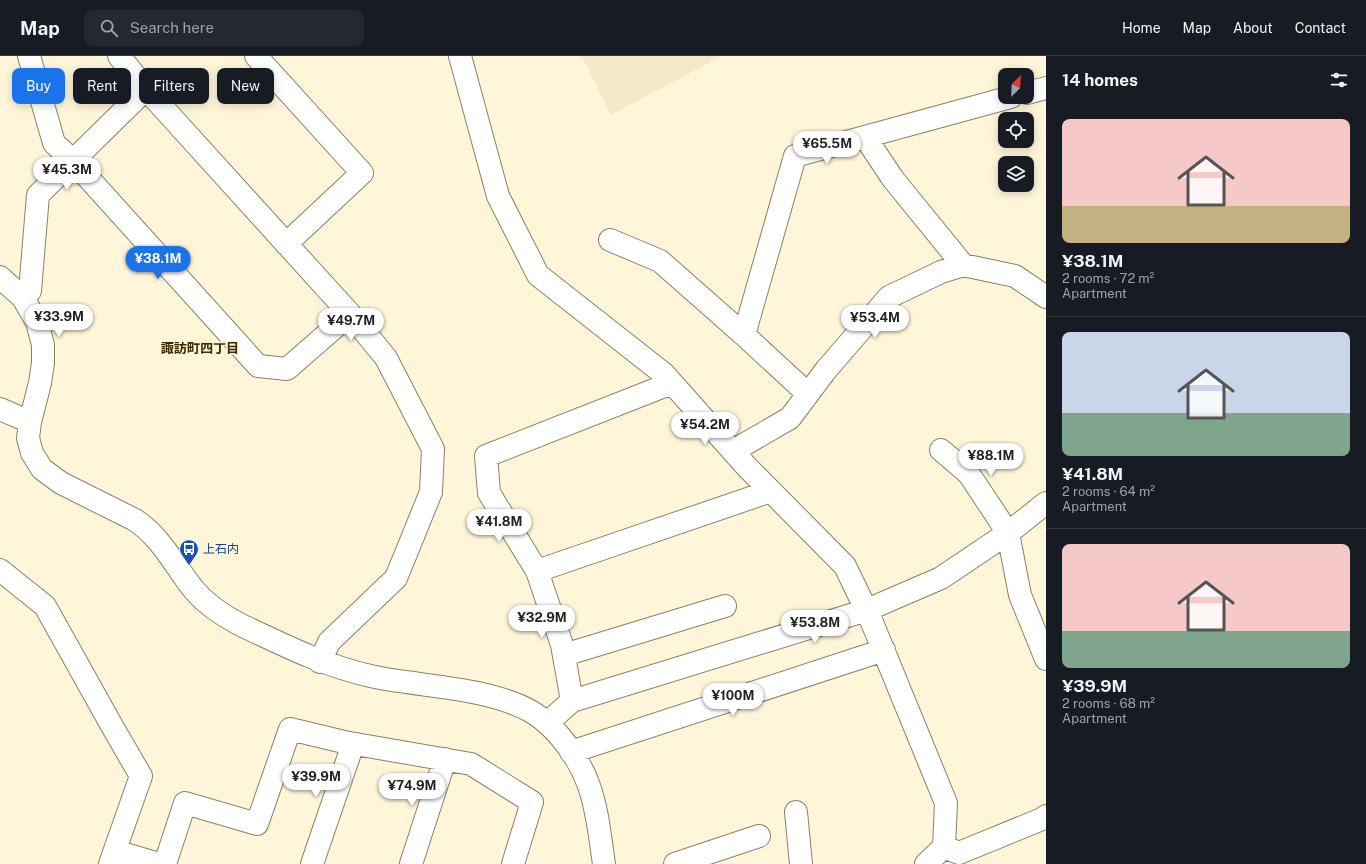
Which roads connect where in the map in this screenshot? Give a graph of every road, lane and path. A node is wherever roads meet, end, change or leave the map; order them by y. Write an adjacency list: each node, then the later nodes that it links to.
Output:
1 (29, 56): 12 (street)
2 (120, 56): 5 (street)
3 (256, 56): 14 (street)
4 (460, 56): 21 (street)
5 (139, 80)
6 (1046, 88): 7 (street)
7 (1034, 91)
8 (139, 96): 12 (street)
9 (998, 101): 11 (street)
10 (160, 104): 14 (street)
11 (865, 137): 15 (street); 20 (street)
12 (73, 161): 18 (street); 19 (street)
13 (610, 240): 20 (street)
14 (286, 244): 19 (street)
15 (963, 265): 17 (street); 22 (street)
16 (0, 277): 18 (street)
17 (1046, 297)
18 (23, 298): 24 (street)
19 (350, 314): 37 (street)
20 (744, 334): 22 (street)
21 (672, 383): 26 (street); 31 (street)
22 (808, 394): 26 (street)
23 (0, 409): 24 (street)
24 (30, 422): 37 (street)
25 (941, 450): 29 (street)
26 (733, 451): 27 (street)
27 (771, 491): 31 (street); 33 (street)
28 (1046, 504): 29 (street)
29 (1008, 533): 33 (street); 36 (street)
30 (0, 570): 47 (street)
31 (537, 572): 35 (street)
32 (725, 606): 35 (street)
33 (867, 610): 34 (street); 38 (street)
34 (884, 650): 41 (street); 46 (street)
35 (564, 655): 38 (street)
36 (1046, 659)
37 (320, 662): 39 (street)
38 (572, 701): 39 (street)
39 (547, 723): 41 (street)
40 (353, 744): 42 (street); 49 (street); 50 (street)
41 (571, 752): 53 (street)
42 (445, 760): 51 (street); 52 (street)
43 (796, 812): 55 (street)
44 (1046, 816): 46 (street)
45 (760, 836): 54 (street)
46 (944, 847): 56 (street)
47 (113, 857): 48 (street)
48 (159, 864)
49 (166, 864)
50 (312, 864)
51 (411, 864)
52 (513, 864)
53 (604, 864)
54 (675, 864)
55 (801, 864)
56 (926, 864)

